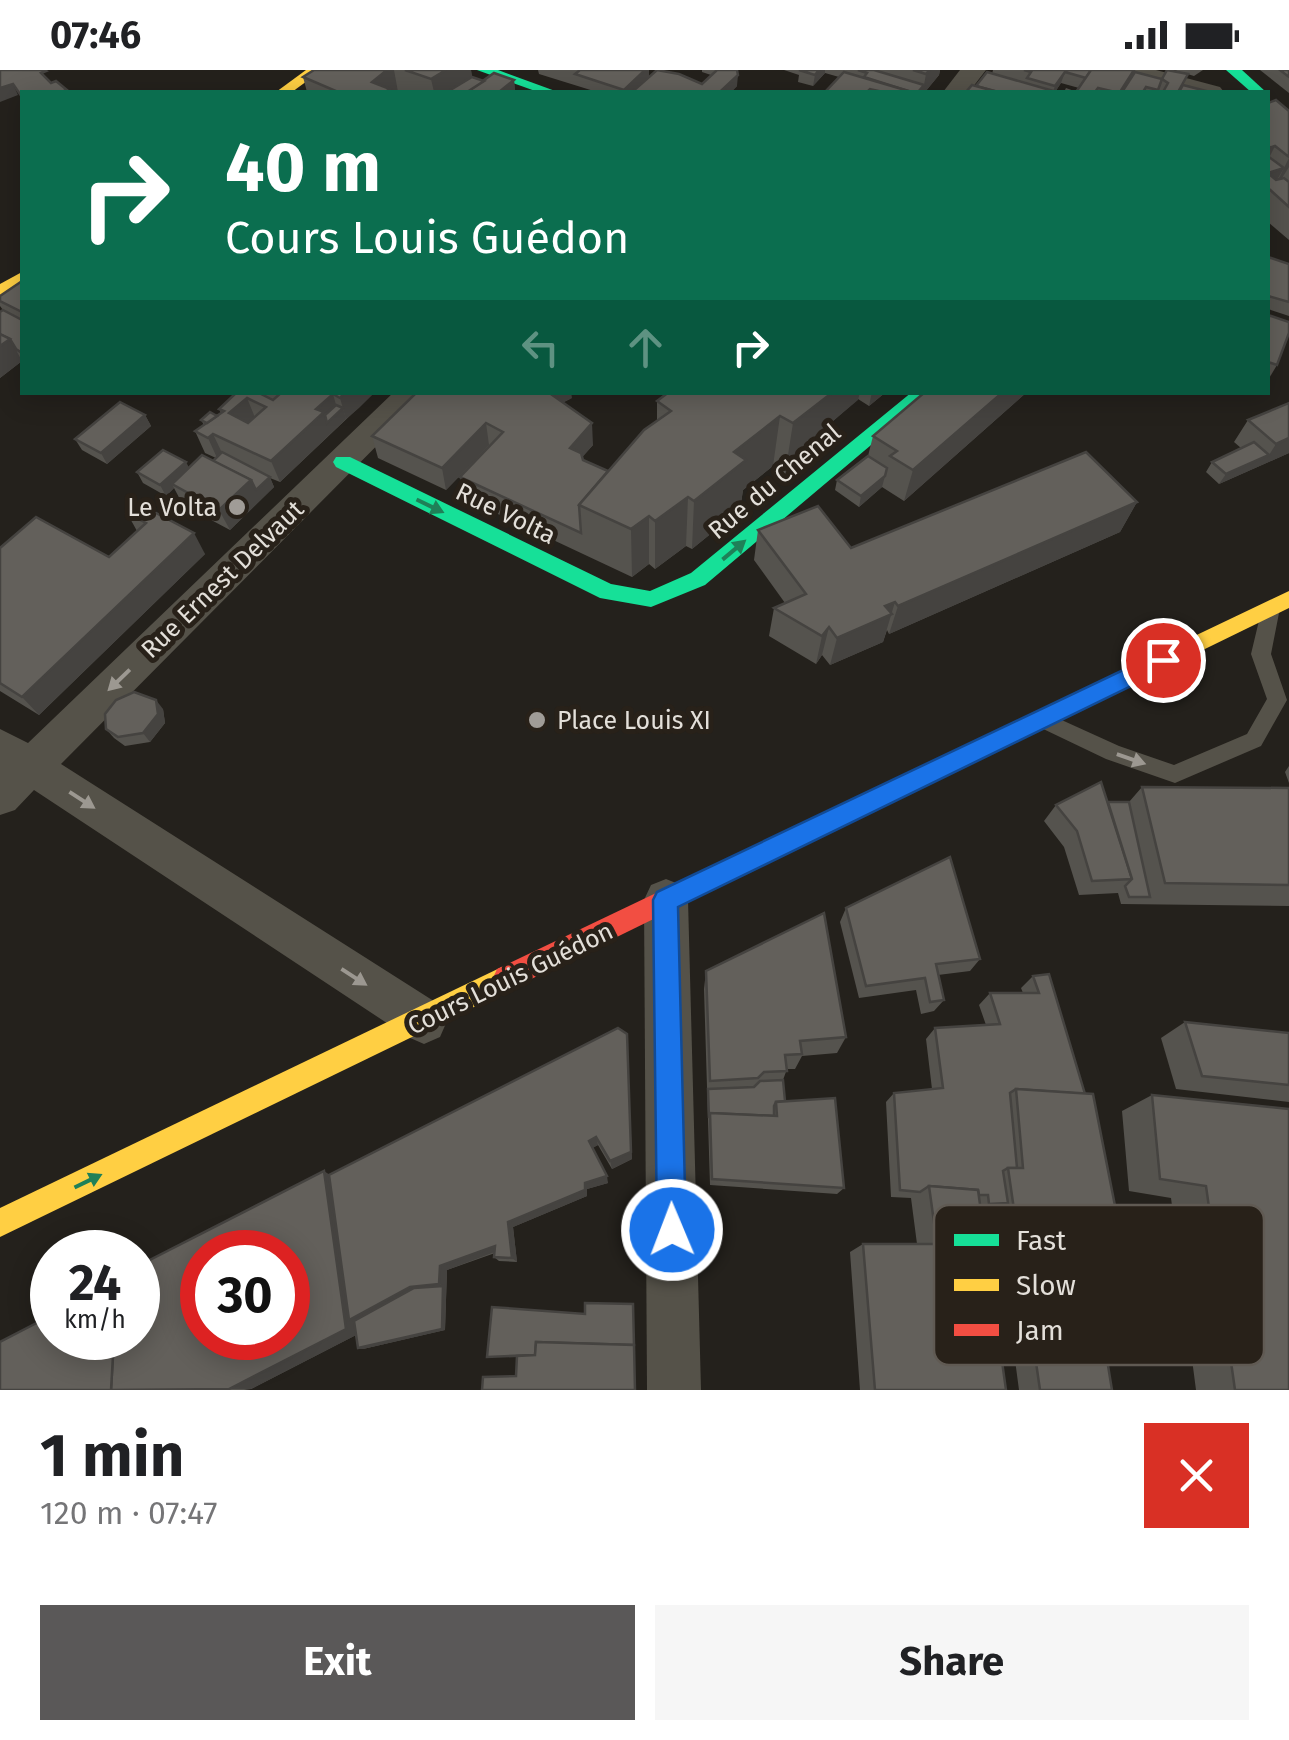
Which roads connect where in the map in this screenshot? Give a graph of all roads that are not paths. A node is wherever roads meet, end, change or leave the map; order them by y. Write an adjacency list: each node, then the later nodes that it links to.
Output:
1 (314, 70): 6 (main road)
2 (484, 70): 7 (main road)
3 (973, 70): 8 (street)
4 (1127, 70): 9 (street)
5 (1233, 70): 10 (main road)
6 (286, 90)
7 (545, 90)
8 (958, 90)
9 (1203, 90)
10 (1257, 90)
11 (411, 395): 13 (street, Rue Ernest Delvaut)
12 (920, 395): 14 (main road, Rue du Chenal, one-way to 12)
13 (343, 462): 14 (main road, Rue Volta, one-way to 14); 17 (street, Rue Ernest Delvaut, one-way to 17)
14 (651, 599)
15 (1280, 604): 16 (main road, Cours Louis Guédon); 16 (lane, one-way to 15)
16 (1042, 719): 19 (main road, Cours Louis Guédon)
17 (15, 756): 18 (street); 20 (street, one-way to 20)
18 (0, 796)
19 (666, 900): 20 (main road, Cours Louis Guédon); 22 (street)
20 (424, 1021): 21 (main road, Cours Louis Guédon, one-way to 20)
21 (0, 1224)
22 (674, 1390)

